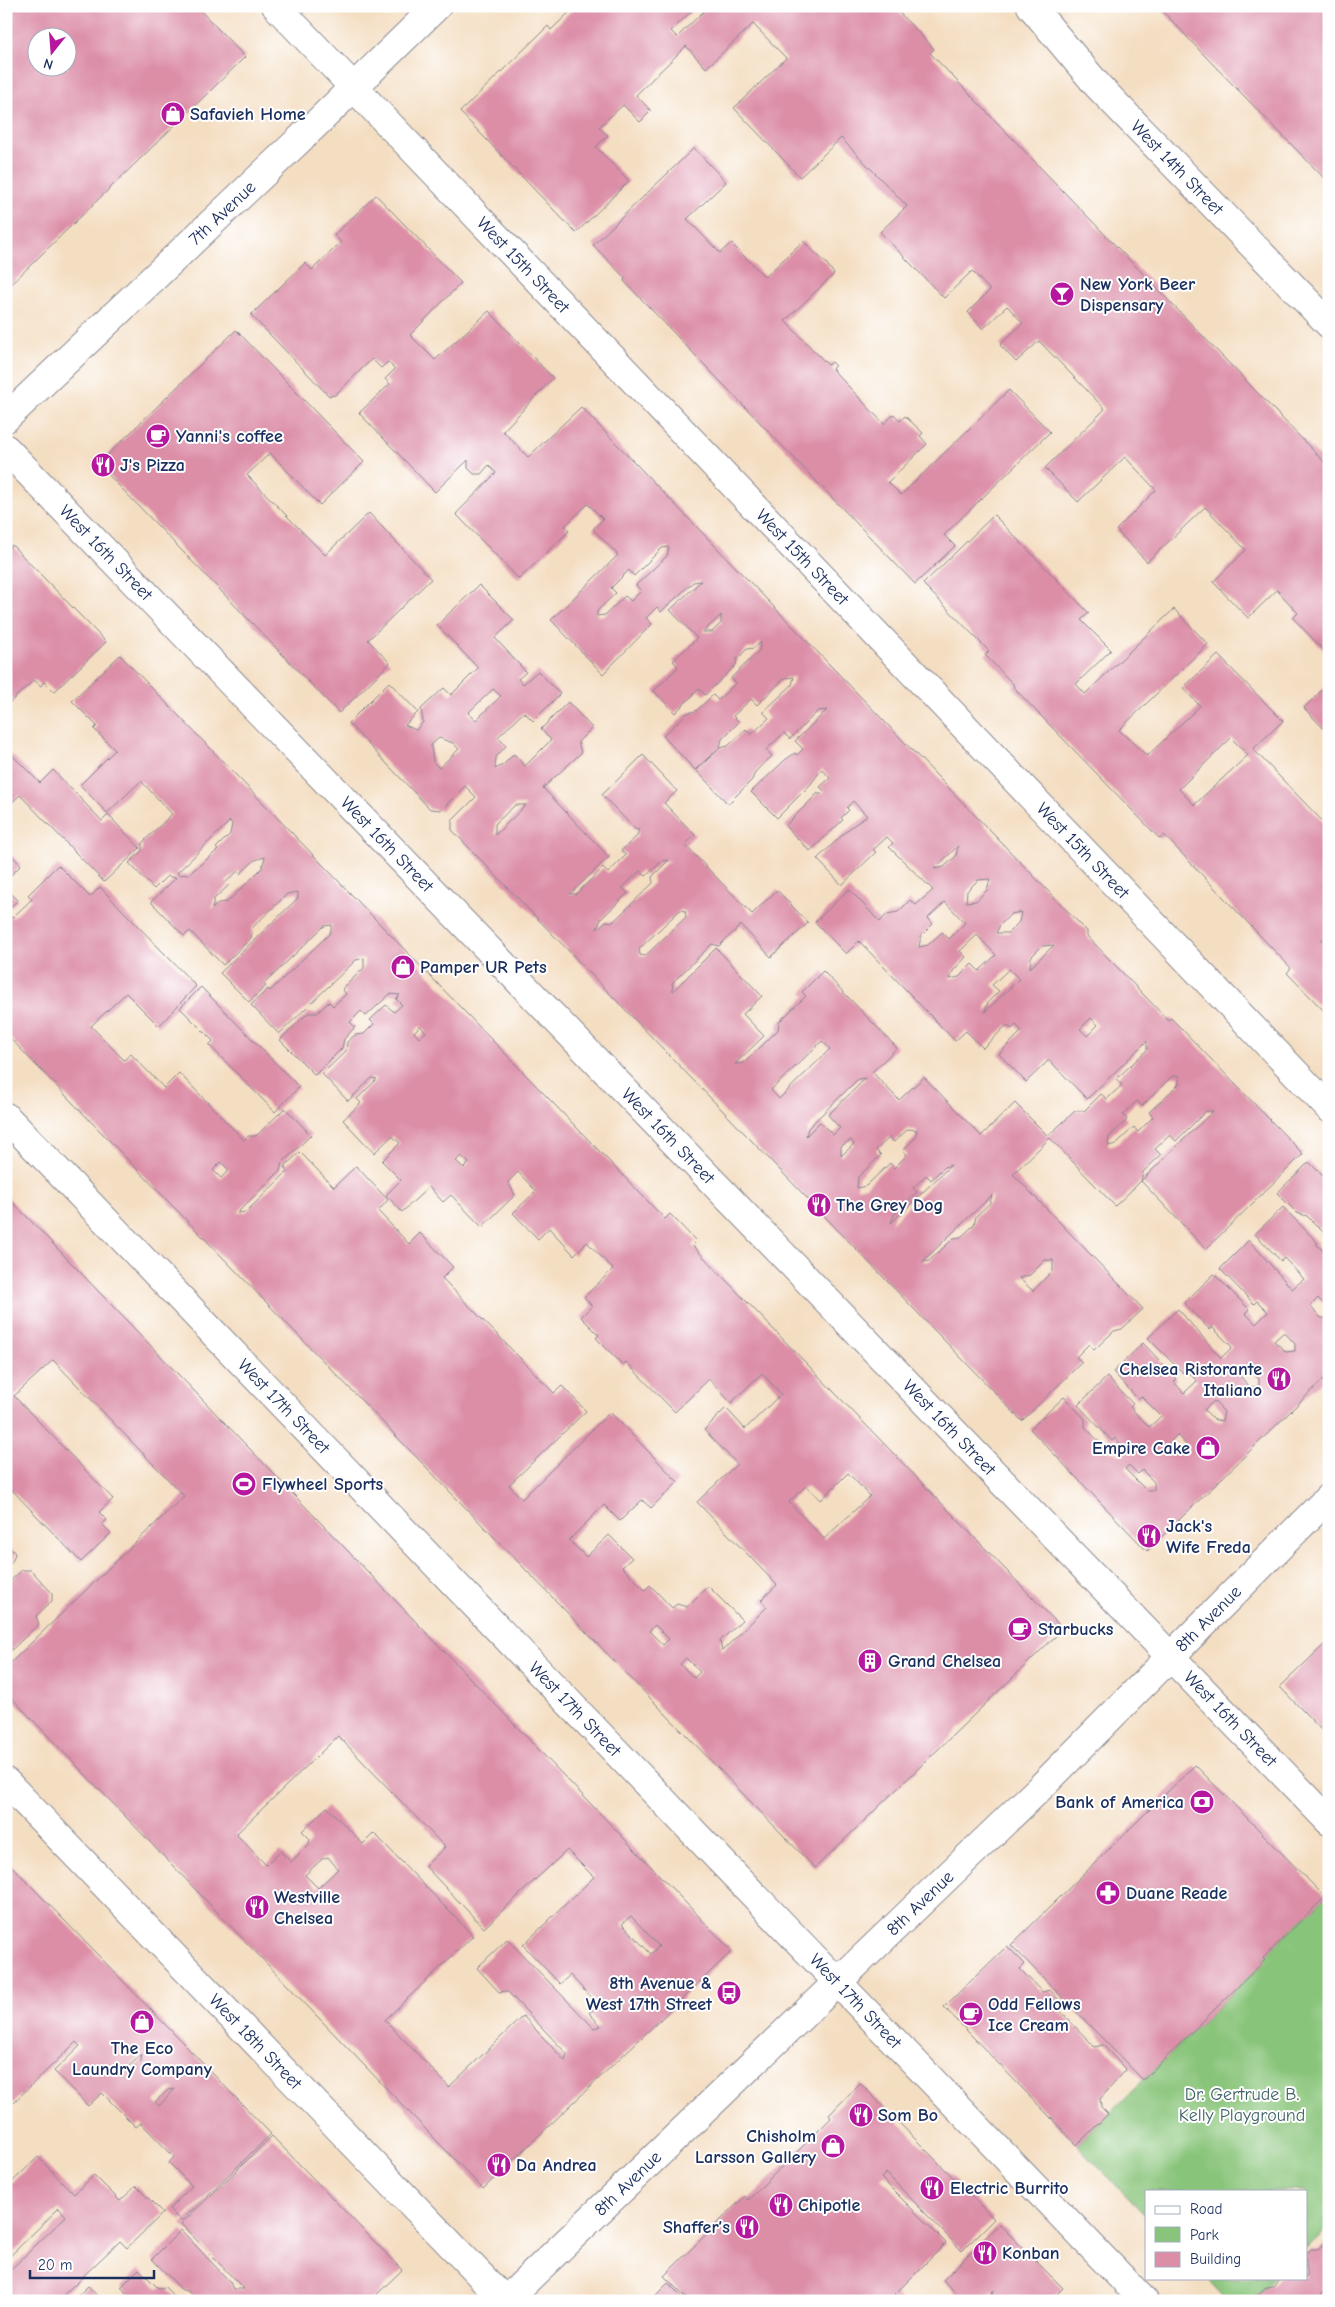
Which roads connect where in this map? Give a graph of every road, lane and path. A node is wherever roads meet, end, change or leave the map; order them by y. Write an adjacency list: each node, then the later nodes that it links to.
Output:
1 (276, 6): 4 (street, West 15th Street)
2 (437, 6): 4 (street, 7th Avenue)
3 (1031, 6): 5 (street, West 14th Street)
4 (353, 87): 6 (street, 7th Avenue); 8 (street, West 15th Street)
5 (1329, 324)
6 (6, 418)
7 (6, 449): 11 (street, West 16th Street)
8 (1329, 1108)
9 (6, 1117): 14 (street, West 17th Street)
10 (1329, 1497): 11 (street, 8th Avenue)
11 (1172, 1657): 13 (street, West 16th Street); 14 (street, 8th Avenue)
12 (6, 1782): 15 (street, West 18th Street)
13 (1329, 1821)
14 (836, 1982): 15 (street, 8th Avenue); 16 (street, West 17th Street)
15 (505, 2301)
16 (1144, 2301)

